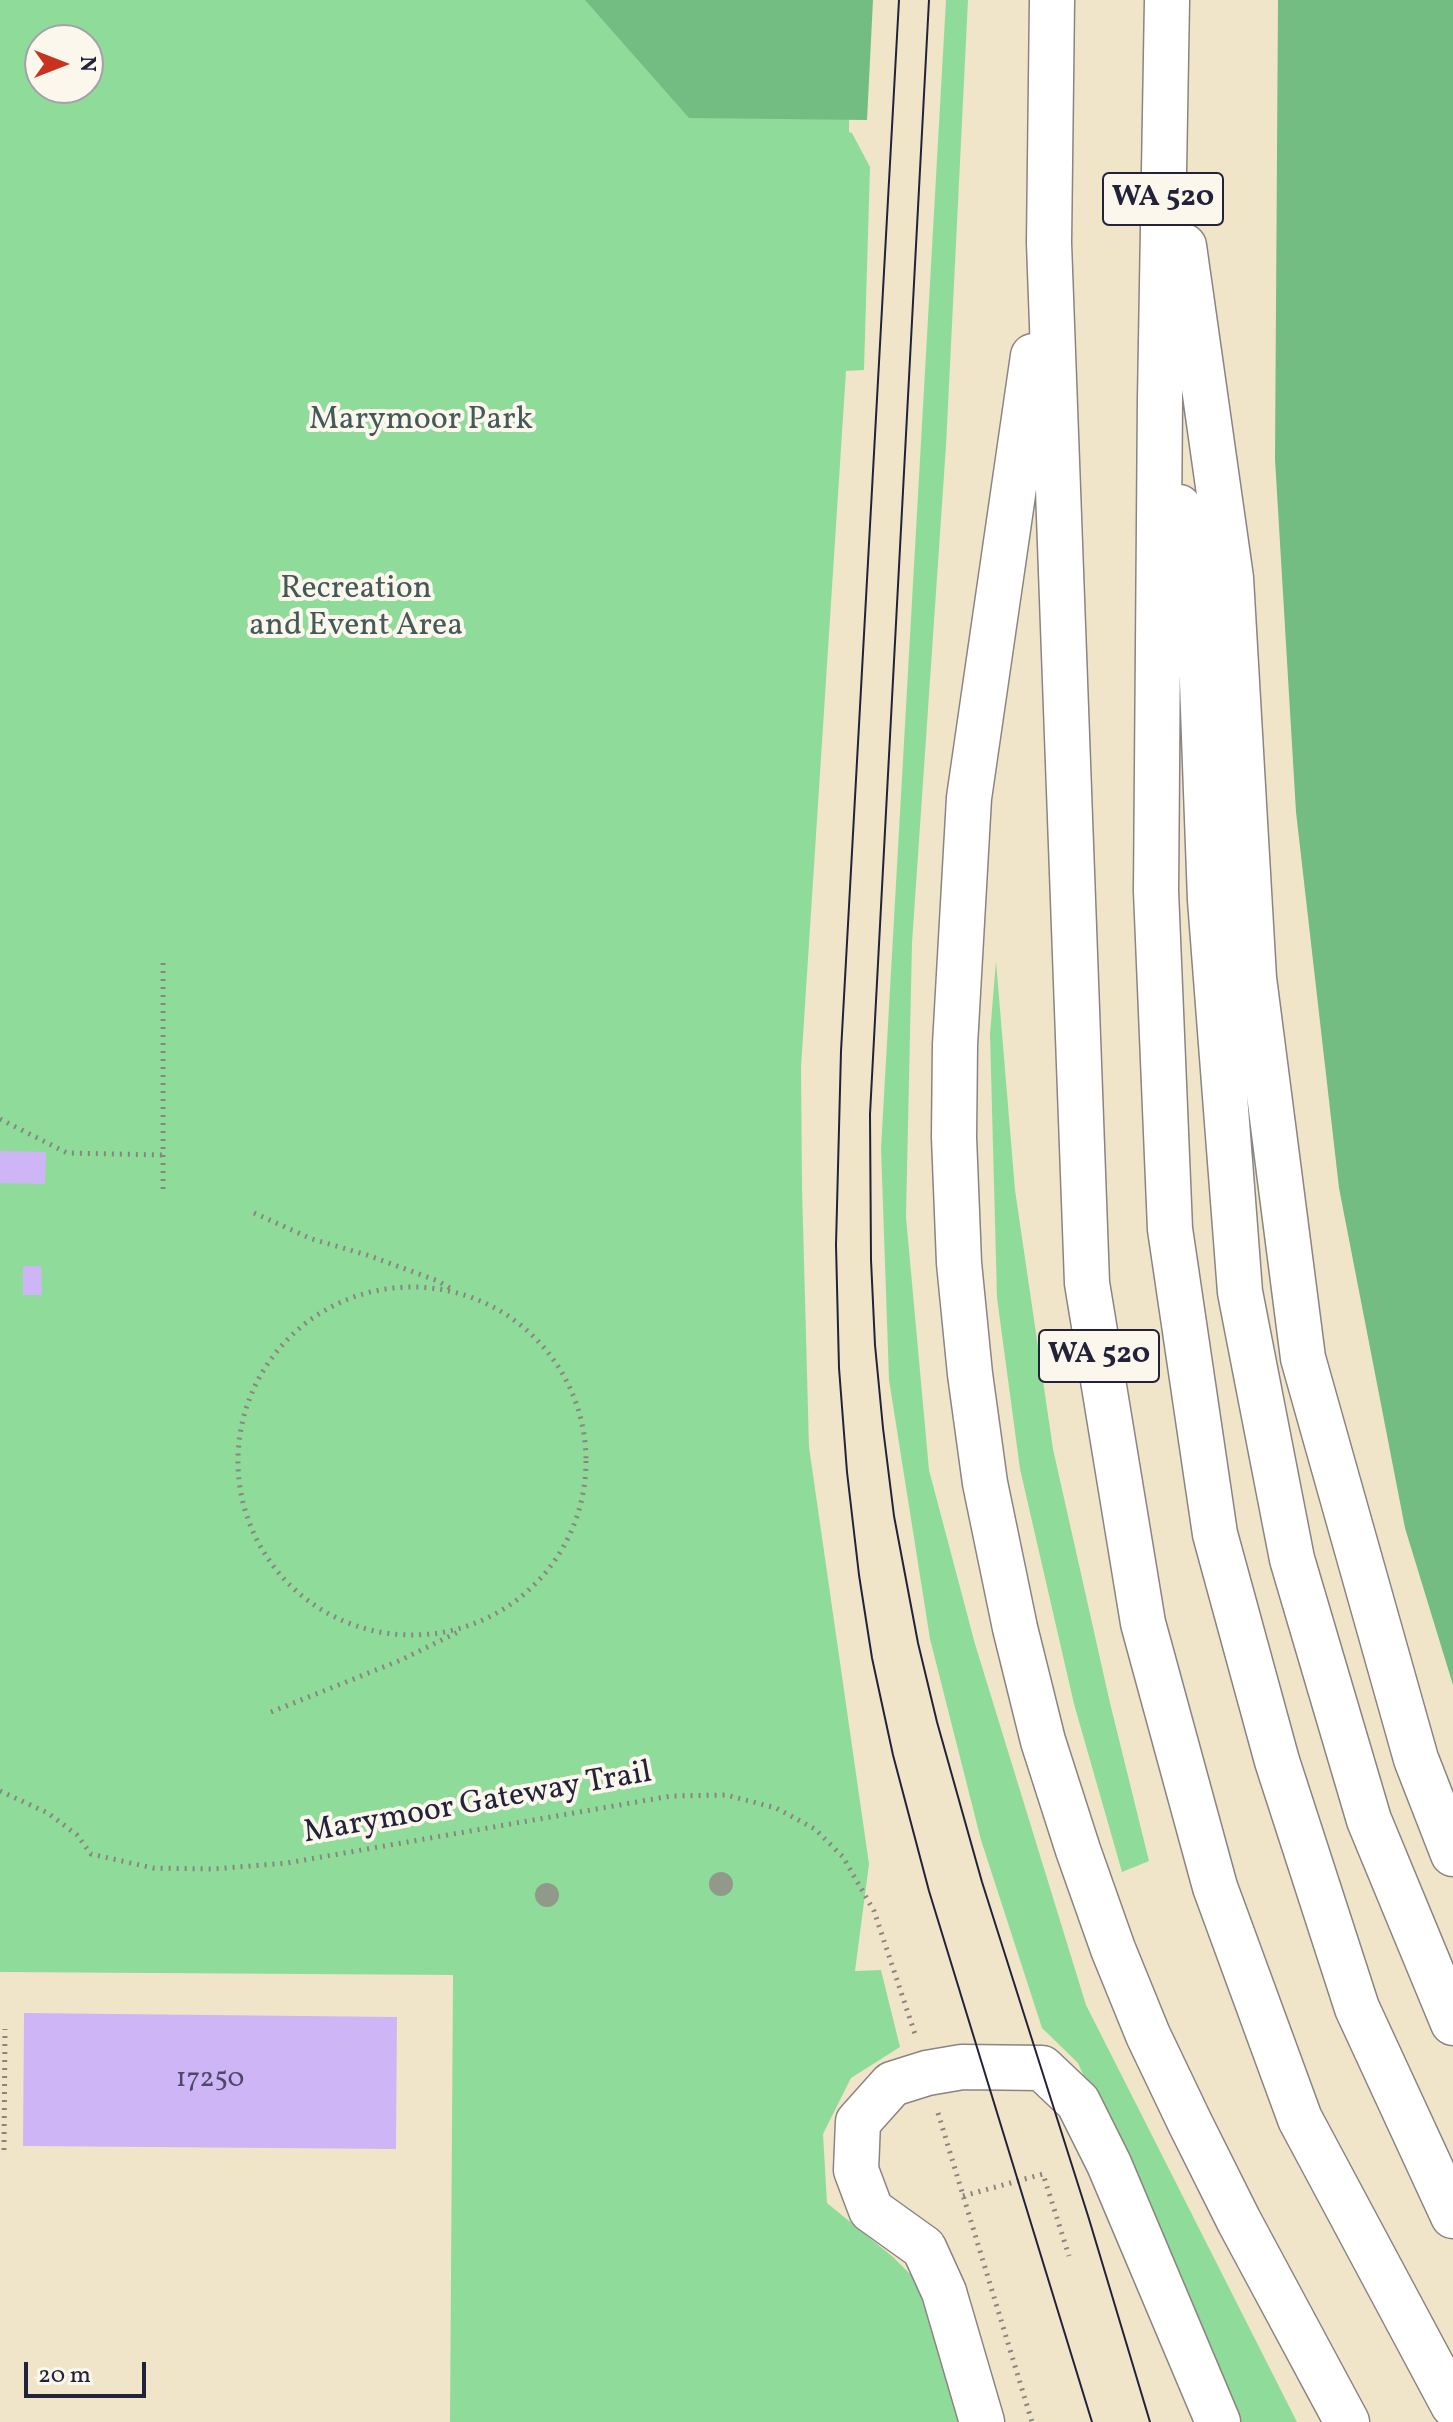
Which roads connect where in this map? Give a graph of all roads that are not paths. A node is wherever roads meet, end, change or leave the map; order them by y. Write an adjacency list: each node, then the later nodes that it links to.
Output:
1 (1052, 0): 4 (main road, WA 520)
2 (1167, 0): 3 (main road, WA 520)
3 (1165, 117): 5 (main road, WA 520); 6 (main road)
4 (1049, 243): 9 (main road, WA 520); 12 (main road)
5 (1160, 399): 7 (main road); 8 (main road, WA 520)
6 (1453, 1854)
7 (1453, 2023)
8 (1453, 2216)
9 (1453, 2405)
10 (982, 2422): 11 (main road)
11 (1218, 2422)
12 (1347, 2422)

